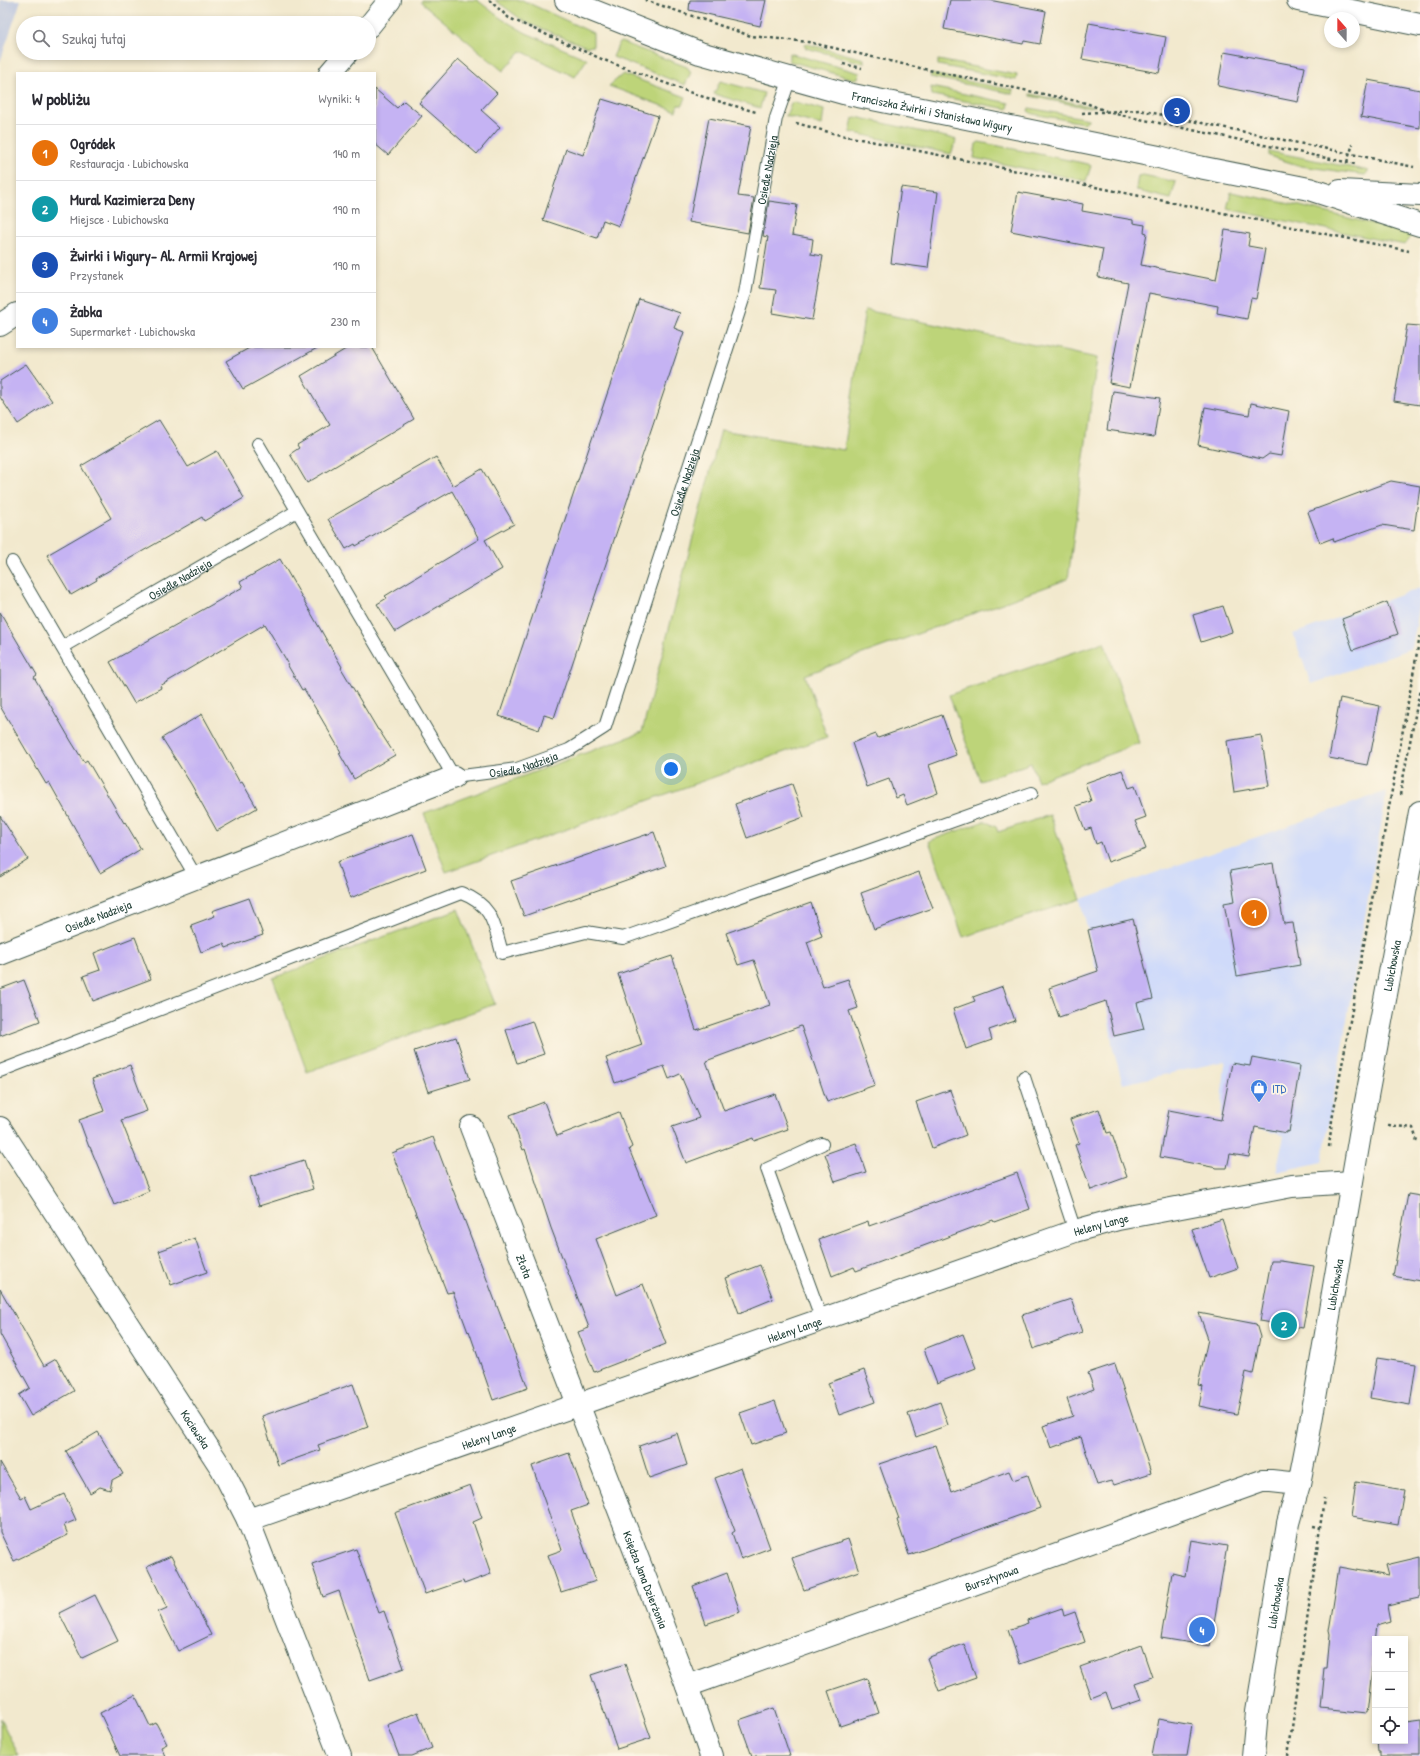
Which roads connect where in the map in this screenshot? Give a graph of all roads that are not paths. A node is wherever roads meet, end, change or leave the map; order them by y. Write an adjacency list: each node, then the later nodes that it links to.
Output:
1 (390, 0): 4 (street)
2 (566, 0): 8 (street, Franciszka Żwirki i Stanisława Wigury)
3 (1298, 0): 5 (street)
4 (376, 17)
5 (1420, 25)
6 (341, 60): 7 (street)
7 (331, 72)
8 (790, 78): 9 (street, Franciszka Żwirki i Stanisława Wigury); 18 (lane, Osiedle Nadzieja)
9 (1309, 189): 10 (street, Franciszka Żwirki i Stanisława Wigury); 11 (street, Franciszka Żwirki i Stanisława Wigury)
10 (1420, 195)
11 (1420, 225)
12 (16, 315): 13 (street)
13 (0, 325)
14 (258, 444): 15 (lane)
15 (297, 511): 17 (lane, Osiedle Nadzieja); 18 (lane)
16 (12, 562): 17 (lane)
17 (62, 647): 21 (lane)
18 (454, 777): 21 (street, Osiedle Nadzieja)
19 (1032, 793): 23 (lane)
20 (1420, 812): 28 (street, Lubichowska)
21 (196, 877): 22 (street, Osiedle Nadzieja)
22 (0, 954)
23 (0, 1071)
24 (1024, 1077): 29 (lane)
25 (471, 1127): 31 (street, Złota)
26 (0, 1128): 33 (street, Kociewska)
27 (822, 1144): 30 (lane)
28 (1352, 1182): 29 (street, Heleny Lange); 32 (street, Lubichowska)
29 (1075, 1231): 30 (street, Heleny Lange)
30 (822, 1320): 31 (street, Heleny Lange)
31 (578, 1405): 33 (street, Heleny Lange); 34 (street, Księdza Jana Dzierżonia)
32 (1299, 1484): 34 (street, Bursztynowa); 37 (street, Lubichowska)
33 (248, 1520): 35 (street, Kociewska)
34 (686, 1686): 36 (street, Księdza Jana Dzierżonia)
35 (340, 1756)
36 (711, 1756)
37 (1253, 1756)

